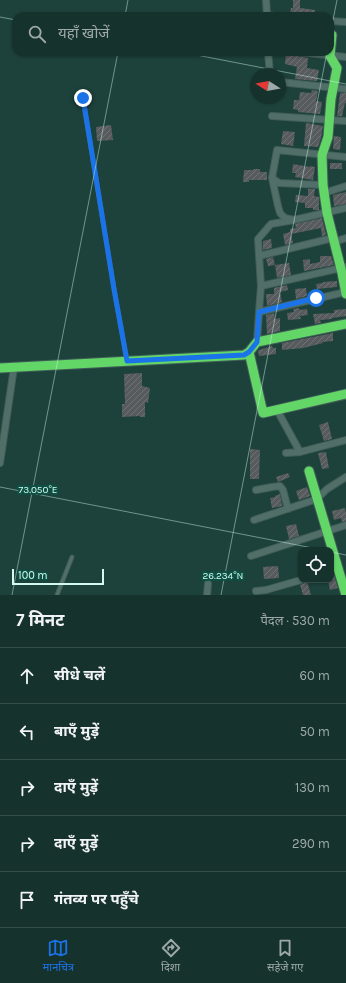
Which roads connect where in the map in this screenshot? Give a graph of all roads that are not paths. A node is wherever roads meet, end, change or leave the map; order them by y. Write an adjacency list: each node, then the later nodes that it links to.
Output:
1 (266, 0): 2 (street)
2 (267, 12)
3 (334, 20): 4 (street)
4 (346, 22)
5 (268, 56): 8 (street)
6 (330, 56): 7 (street); 10 (street)
7 (346, 57)
8 (269, 68)
9 (286, 83): 10 (street)
10 (333, 88): 11 (street); 14 (street)
11 (346, 89)
12 (83, 98): 34 (lane)
13 (272, 116): 14 (street)
14 (330, 120): 15 (street); 16 (street)
15 (346, 121)
16 (322, 155): 17 (street); 18 (street); 20 (street)
17 (346, 157)
18 (272, 178): 20 (street); 23 (street)
19 (346, 186): 20 (street)
20 (324, 189): 22 (street)
21 (346, 208): 22 (street)
22 (326, 213): 23 (street); 25 (street)
23 (294, 220): 26 (street)
24 (346, 238): 25 (street)
25 (333, 240): 26 (street); 27 (street)
26 (259, 256): 28 (street)
27 (343, 268): 28 (street); 29 (street)
28 (261, 286): 30 (street)
29 (346, 293): 30 (street)
30 (259, 312): 32 (street)
31 (346, 324): 32 (street)
32 (257, 342): 33 (street)
33 (249, 352): 34 (street); 38 (street)
34 (127, 361): 35 (street)
35 (14, 367): 36 (street); 42 (street)
36 (0, 368)
37 (346, 394): 38 (street)
38 (277, 410): 40 (street)
39 (346, 440): 40 (street)
40 (300, 452): 41 (street)
41 (286, 453)
42 (0, 463)
43 (309, 471): 46 (street)
44 (346, 477): 46 (street)
45 (256, 490): 47 (street)
46 (317, 499): 47 (street); 50 (street)
47 (288, 509): 48 (street)
48 (254, 520)
49 (346, 525): 50 (street)
50 (326, 532): 51 (street); 53 (street)
51 (251, 556)
52 (72, 557): 58 (lane)
53 (335, 571): 60 (street)
54 (298, 581): 57 (street)
55 (208, 584): 59 (street)
56 (256, 591): 57 (street)
57 (266, 592)
58 (57, 595)
59 (207, 595)
60 (346, 595)

